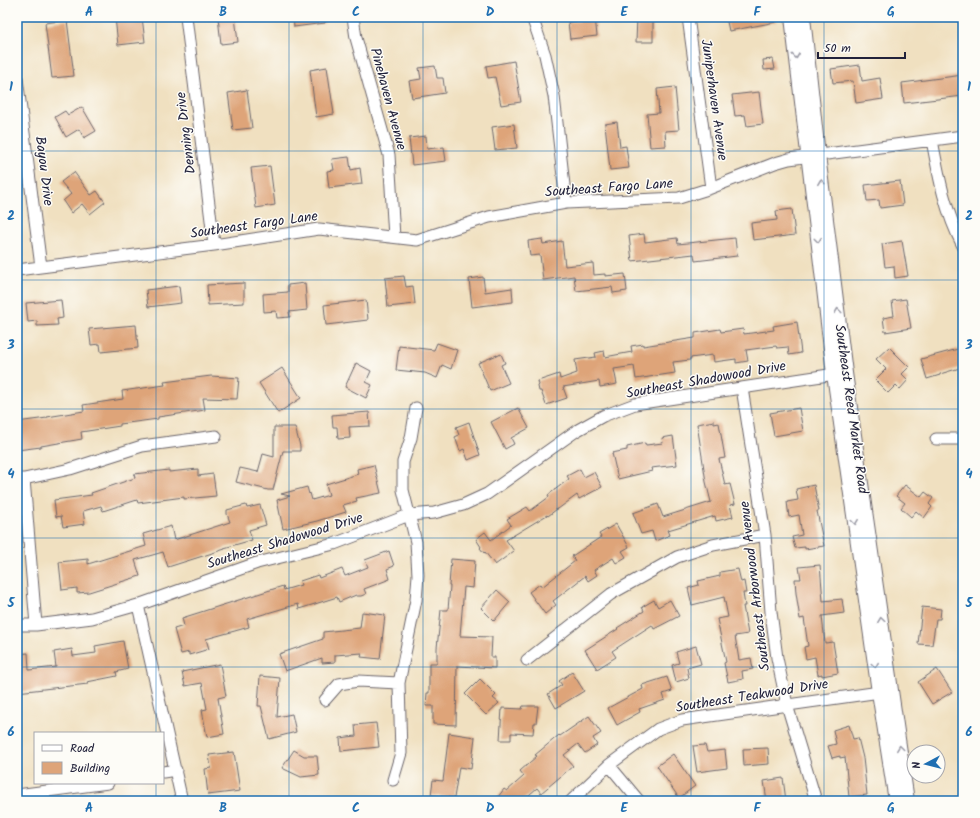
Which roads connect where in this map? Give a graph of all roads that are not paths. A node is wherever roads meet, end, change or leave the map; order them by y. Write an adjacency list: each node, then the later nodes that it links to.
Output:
1 (186, 17): 14 (street, Denning Drive)
2 (353, 17): 13 (street, Pinehaven Avenue)
3 (532, 17): 12 (street)
4 (688, 17): 11 (street, Juniperhaven Avenue)
5 (792, 17): 10 (main road, Southeast Reed Market Road, one-way to 10)
6 (803, 17): 10 (main road, Southeast Reed Market Road)
7 (17, 78): 16 (street, Bayou Drive)
8 (963, 136): 9 (street, Southeast Fargo Lane)
9 (932, 140): 10 (street, Southeast Fargo Lane); 15 (street)
10 (813, 156): 11 (street, Southeast Fargo Lane); 18 (main road, Southeast Reed Market Road)
11 (711, 188): 12 (street, Southeast Fargo Lane)
12 (566, 203): 13 (street, Southeast Fargo Lane)
13 (394, 237): 14 (street, Southeast Fargo Lane)
14 (214, 245): 16 (street, Southeast Fargo Lane)
15 (963, 246)
16 (40, 267): 17 (street, Southeast Fargo Lane)
17 (17, 270)
18 (840, 374): 19 (street, Southeast Shadowood Drive); 32 (main road, Southeast Reed Market Road)
19 (742, 388): 25 (street, Southeast Shadowood Drive); 26 (street, Southeast Arborwood Avenue)
20 (416, 408): 25 (street)
21 (216, 436): 24 (street)
22 (936, 439): 23 (street)
23 (963, 439)
24 (21, 479): 29 (street)
25 (410, 515): 27 (street, Southeast Shadowood Drive); 31 (street)
26 (766, 535): 30 (street); 34 (street, Southeast Arborwood Avenue)
27 (138, 605): 29 (street, Southeast Shadowood Drive); 36 (street)
28 (17, 625): 29 (street, Southeast Shadowood Drive)
29 (36, 625)
30 (527, 660)
31 (399, 683): 33 (street); 38 (street)
32 (885, 691): 34 (street, Southeast Teakwood Drive); 45 (main road, Southeast Reed Market Road); 46 (main road, Southeast Reed Market Road, one-way to 32)
33 (325, 700)
34 (787, 705): 35 (street, Southeast Teakwood Drive); 44 (street, Southeast Arborwood Avenue)
35 (609, 765): 42 (street, Southeast Teakwood Drive); 43 (street)
36 (176, 770): 37 (street); 41 (street)
37 (164, 772)
38 (393, 780)
39 (100, 784): 40 (street)
40 (17, 795)
41 (182, 801)
42 (570, 801)
43 (639, 801)
44 (816, 801)
45 (896, 801)
46 (907, 801)

